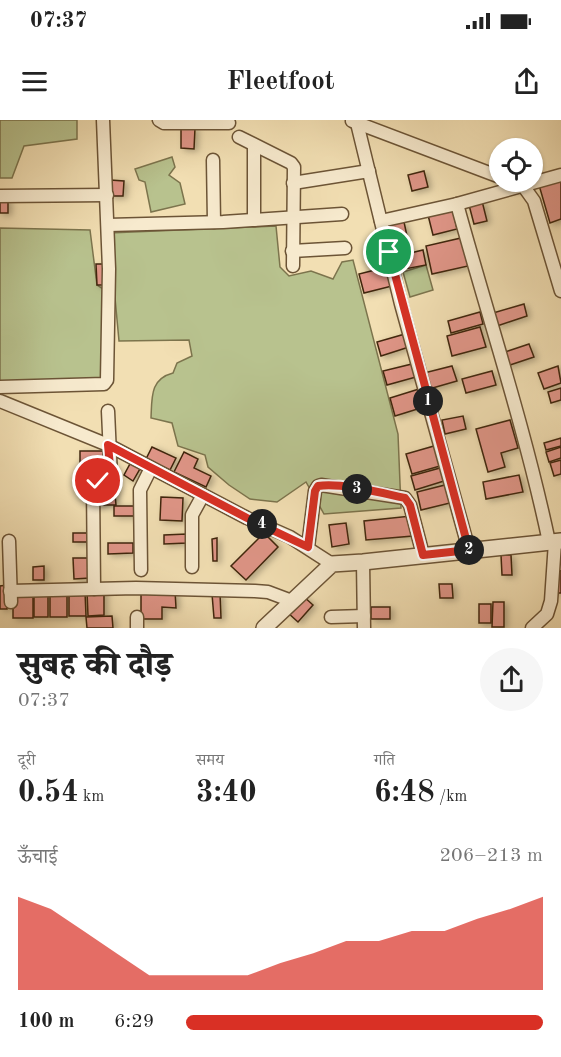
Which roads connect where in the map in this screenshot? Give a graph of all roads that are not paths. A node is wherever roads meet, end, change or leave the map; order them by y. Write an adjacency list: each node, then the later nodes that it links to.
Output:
1 (103, 120): 15 (street)
2 (159, 120): 4 (street)
3 (354, 121): 8 (street); 9 (street)
4 (229, 123)
5 (239, 137): 6 (street)
6 (254, 145): 12 (street); 20 (street)
7 (213, 159): 22 (street)
8 (369, 171): 12 (street); 21 (street)
9 (489, 173)
10 (561, 175): 11 (street)
11 (543, 181)
12 (293, 183): 19 (street)
13 (504, 192): 17 (street)
14 (528, 192): 27 (street)
15 (107, 195): 16 (street); 23 (street)
16 (0, 196)
17 (457, 204): 21 (street); 35 (street)
18 (342, 214): 19 (street)
19 (293, 218): 20 (street); 25 (street)
20 (254, 220): 22 (street)
21 (381, 221): 37 (street)
22 (214, 222): 23 (street)
23 (108, 225): 28 (street)
24 (345, 248): 25 (street)
25 (292, 251): 26 (street)
26 (293, 266)
27 (561, 291)
28 (0, 387)
29 (0, 401): 31 (street)
30 (108, 411): 31 (street)
31 (108, 445): 32 (street); 43 (street)
32 (151, 468): 33 (street); 42 (street)
33 (203, 495): 36 (street); 41 (street)
34 (9, 541): 43 (street)
35 (555, 542): 37 (street); 48 (street)
36 (308, 547): 38 (street); 40 (street)
37 (469, 550): 38 (street)
38 (423, 555): 39 (street)
39 (363, 562): 40 (street); 46 (street)
40 (332, 564): 44 (street)
41 (192, 567)
42 (141, 570)
43 (94, 589): 44 (street)
44 (292, 601): 47 (street)
45 (331, 617): 46 (street)
46 (364, 622)
47 (264, 628)
48 (532, 628)

